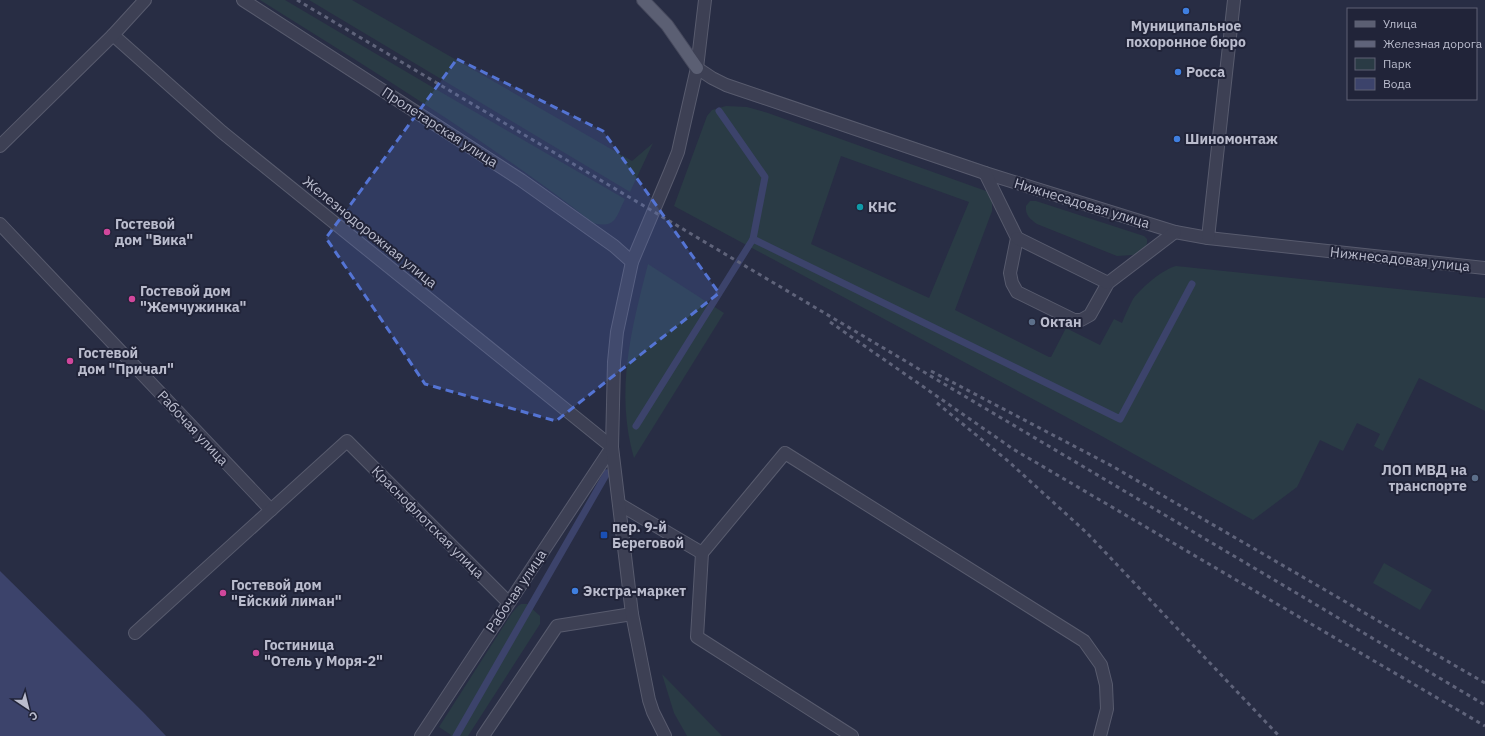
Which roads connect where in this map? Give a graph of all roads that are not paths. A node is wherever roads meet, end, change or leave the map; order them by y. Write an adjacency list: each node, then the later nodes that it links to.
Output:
1 (146, 0): 6 (street)
2 (243, 0): 14 (street, Пролетарская улица)
3 (643, 0): 7 (main road)
4 (705, 0): 7 (street)
5 (1234, 0): 13 (street)
6 (113, 35): 8 (street); 17 (street, Железнодорожная улица)
7 (696, 68): 9 (street, Нижнесадовая улица); 14 (street)
8 (0, 146)
9 (985, 173): 11 (street, Нижнесадовая улица); 12 (street)
10 (0, 224): 19 (street, Рабочая улица)
11 (1175, 232): 13 (street, Нижнесадовая улица); 16 (street)
12 (1018, 238): 16 (street); 16 (street)
13 (1208, 238): 15 (street, Нижнесадовая улица)
14 (632, 262): 17 (street)
15 (1485, 268)
16 (1108, 283)
17 (612, 447): 18 (street); 21 (street, Рабочая улица)
18 (619, 504): 20 (street); 22 (street)
19 (271, 510): 21 (street, Краснофлотская улица); 23 (street)
20 (702, 554): 27 (street); 28 (street)
21 (508, 602): 24 (street, Рабочая улица)
22 (632, 614): 25 (street); 26 (street)
23 (135, 633)
24 (421, 736)
25 (483, 736)
26 (666, 736)
27 (852, 736)
28 (1100, 736)

